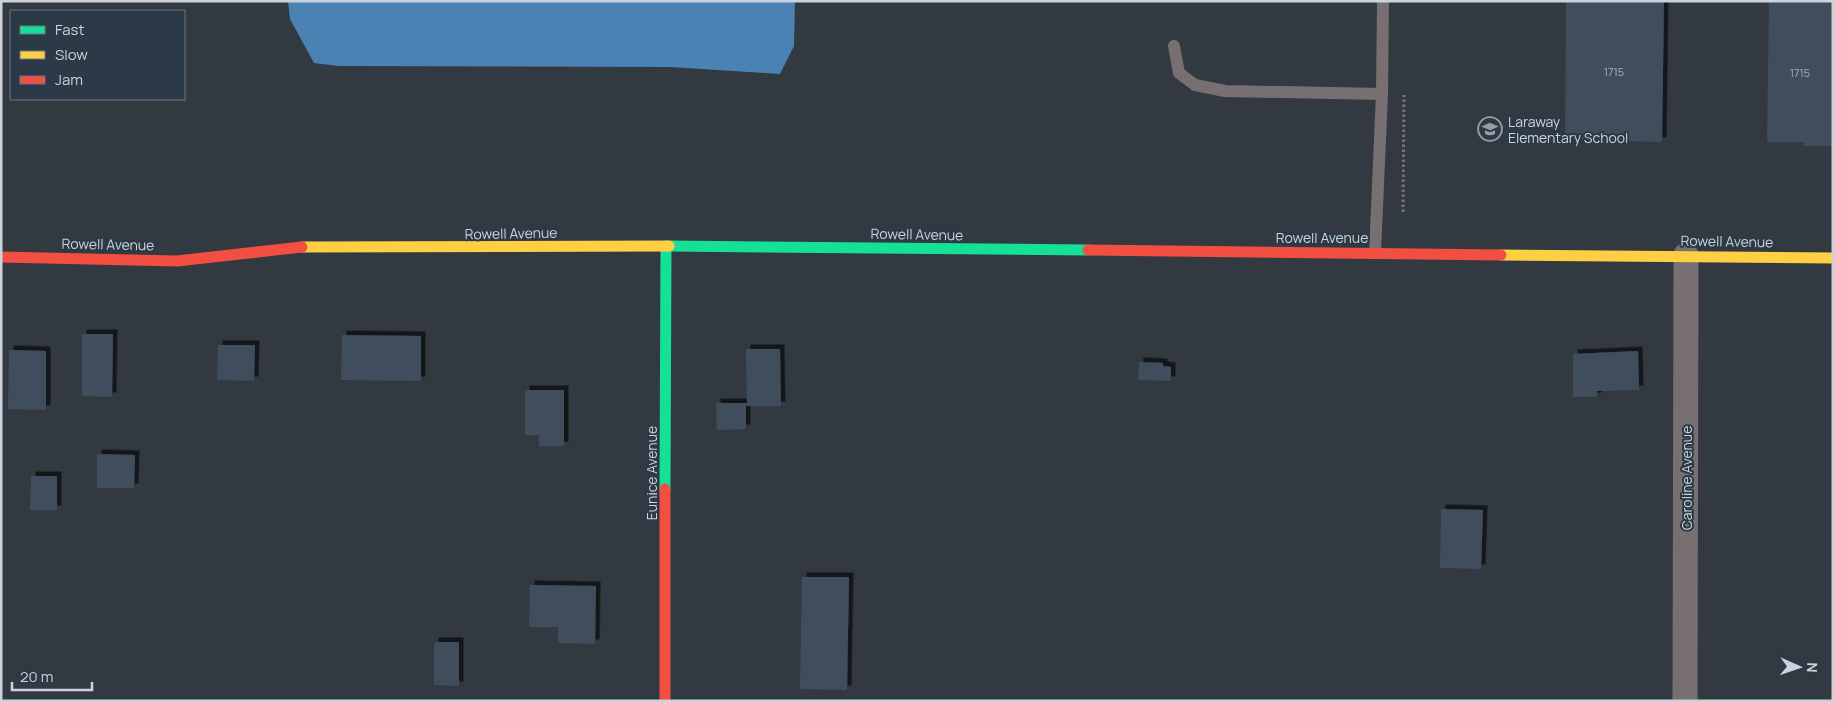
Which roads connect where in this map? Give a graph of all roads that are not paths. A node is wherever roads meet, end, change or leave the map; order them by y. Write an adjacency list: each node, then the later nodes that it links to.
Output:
1 (1383, 1): 3 (lane)
2 (1174, 46): 3 (lane)
3 (1382, 94): 5 (lane)
4 (666, 246): 5 (street, Rowell Avenue); 7 (street, Rowell Avenue); 9 (street, Eunice Avenue)
5 (1375, 253): 6 (street, Rowell Avenue)
6 (1686, 255): 8 (street, Rowell Avenue); 10 (street, Caroline Avenue)
7 (1, 257)
8 (1833, 258)
9 (666, 701)
10 (1685, 701)

